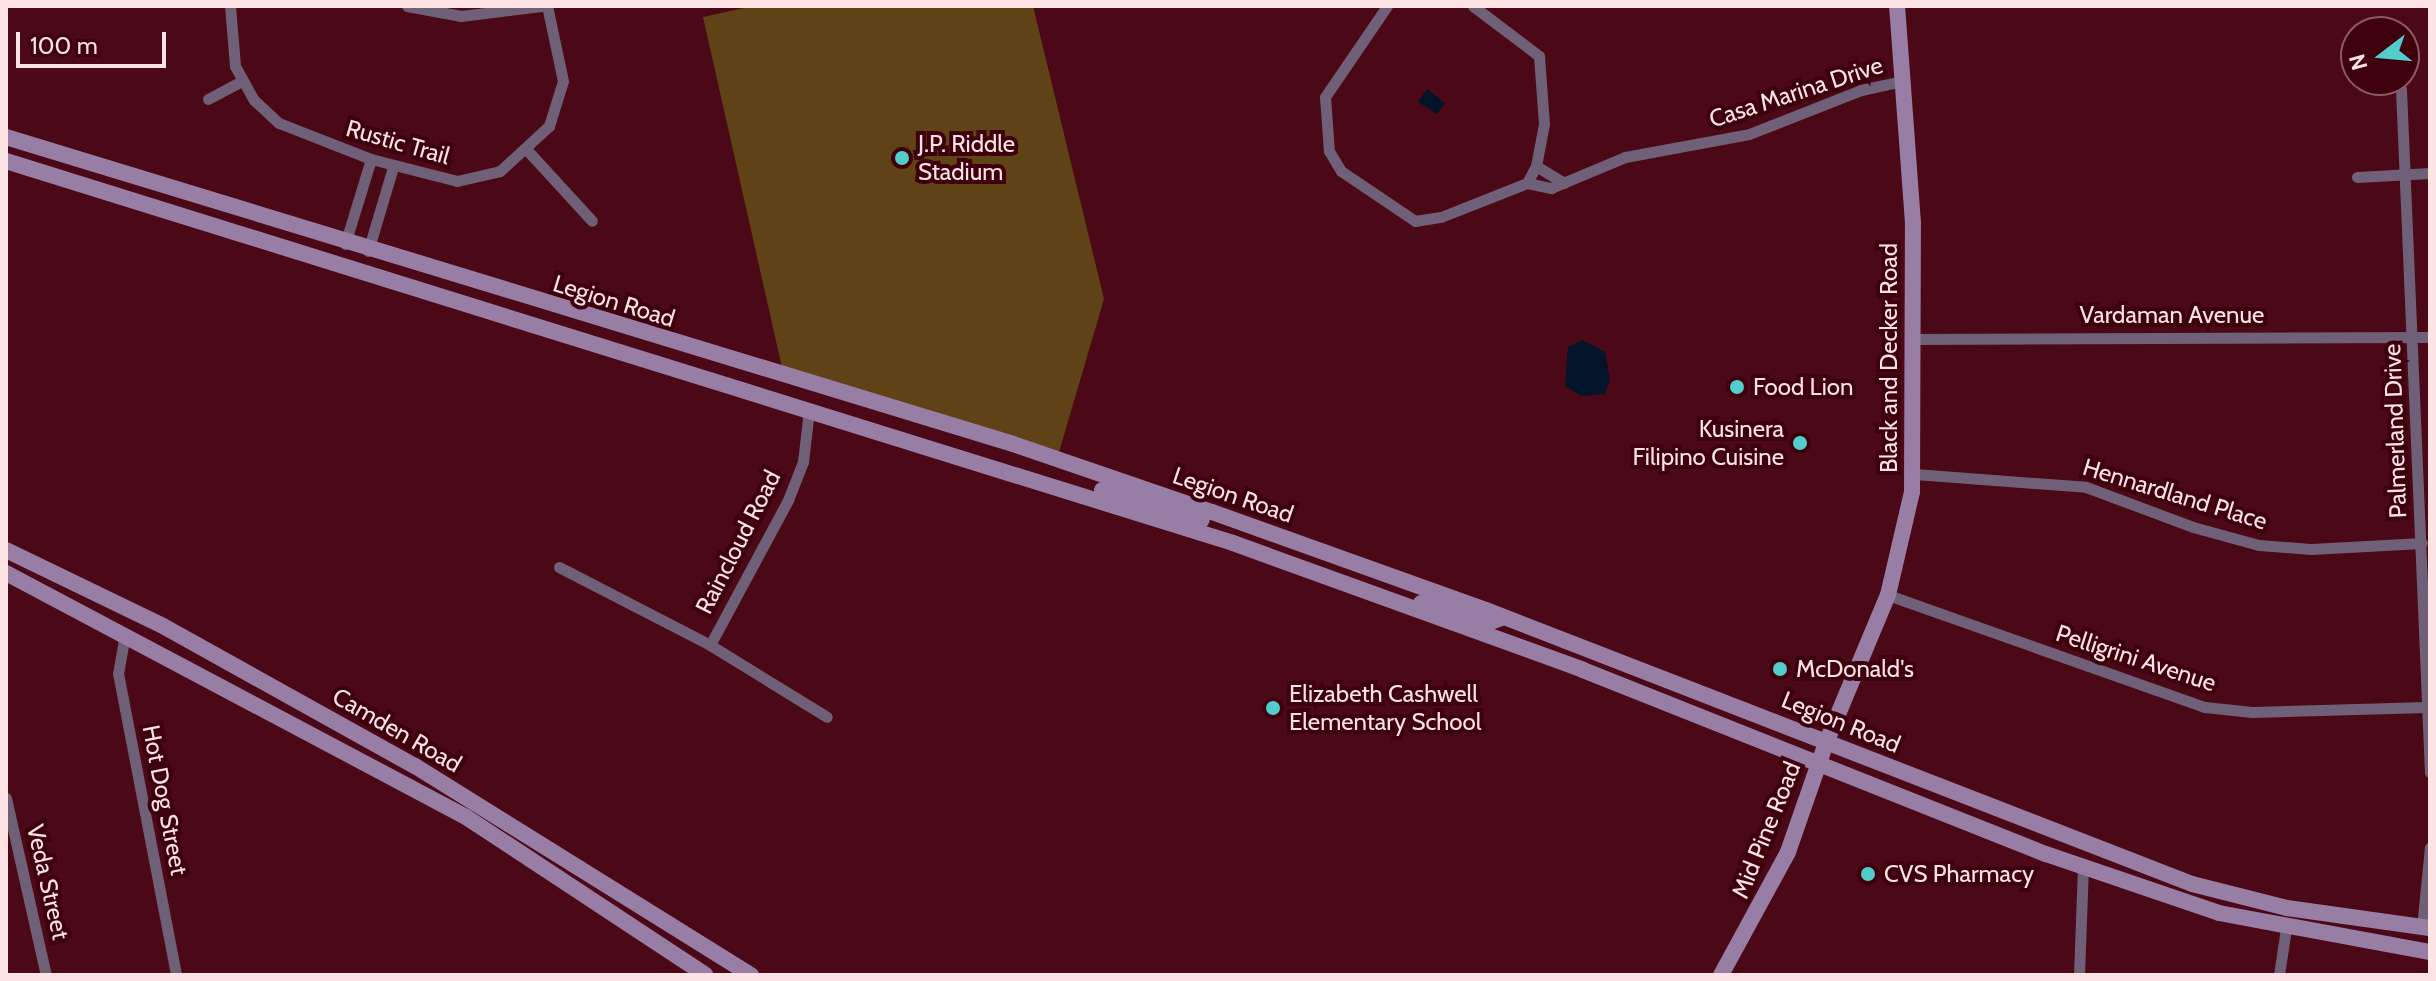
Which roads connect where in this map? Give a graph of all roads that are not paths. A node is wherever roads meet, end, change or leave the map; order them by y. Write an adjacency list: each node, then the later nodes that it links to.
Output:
1 (230, 6): 8 (street, Rustic Trail)
2 (407, 6): 3 (street)
3 (541, 6)
4 (547, 6): 13 (street, Rustic Trail)
5 (1387, 6): 22 (street)
6 (1473, 6): 16 (street)
7 (1897, 6): 9 (main road, Black and Decker Road)
8 (242, 81): 11 (street); 14 (street, Rustic Trail)
9 (1903, 81): 23 (street, Casa Marina Drive); 33 (main road, Black and Decker Road)
10 (2401, 96): 20 (street, Palmerland Drive)
11 (208, 99)
12 (6, 137): 27 (main road, Legion Road)
13 (527, 150): 17 (street, Rustic Trail); 25 (street)
14 (371, 159): 17 (street, Rustic Trail); 27 (street)
15 (6, 161): 26 (main road, Legion Road)
16 (1536, 166): 18 (street); 22 (street)
17 (393, 167): 28 (street)
18 (1551, 173): 23 (street); 24 (street)
19 (2430, 173): 20 (street)
20 (2405, 174): 21 (street); 31 (street, Palmerland Drive)
21 (2357, 177)
22 (1527, 183): 24 (street)
23 (1564, 183): 24 (street, Casa Marina Drive)
24 (1540, 188)
25 (592, 221)
26 (249, 236): 28 (main road); 29 (main road, Legion Road)
27 (345, 244): 28 (main road, Legion Road)
28 (368, 251): 30 (main road, Legion Road)
29 (371, 273): 30 (main road); 34 (main road, Legion Road)
30 (563, 310): 35 (main road, Legion Road)
31 (2413, 337): 32 (street, Vardaman Avenue); 33 (street, Vardaman Avenue); 41 (street, Palmerland Drive)
32 (2430, 337)
33 (1914, 339): 37 (main road, Black and Decker Road)
34 (649, 360): 35 (main road); 36 (main road, Legion Road)
35 (821, 388): 39 (main road, Legion Road)
36 (809, 410): 38 (main road, Legion Road); 51 (street, Raincloud Road)
37 (1915, 474): 41 (street, Hennardland Place); 46 (main road, Black and Decker Road)
38 (1014, 475): 39 (main road); 40 (main road, Legion Road)
39 (1212, 512): 45 (main road, Legion Road)
40 (1218, 538): 45 (main road); 47 (main road, Legion Road)
41 (2422, 543): 53 (street, Palmerland Drive)
42 (6, 550): 68 (main road, Camden Road)
43 (559, 567): 51 (street, Raincloud Road)
44 (6, 573): 49 (main road, Camden Road)
45 (1384, 574): 48 (main road, Legion Road)
46 (1888, 595): 53 (street, Pelligrini Avenue); 55 (main road, Black and Decker Road)
47 (1403, 605): 48 (main road); 50 (main road, Legion Road)
48 (1502, 617): 52 (main road, Legion Road)
49 (125, 634): 66 (street, Hot Dog Street); 67 (main road, Camden Road)
50 (1497, 639): 52 (main road); 56 (main road, Legion Road)
51 (710, 645): 54 (street, Raincloud Road)
52 (1643, 670): 55 (main road, Legion Road)
53 (2427, 707): 57 (street, Palmerland Drive)
54 (827, 717)
55 (1826, 743): 56 (main road, Mid Pine Road); 62 (main road, Legion Road)
56 (1818, 766): 60 (main road, Legion Road); 69 (main road, Mid Pine Road)
57 (2430, 772)
58 (6, 798): 65 (street, Veda Street)
59 (2430, 847): 62 (street)
60 (2083, 867): 61 (main road, Legion Road); 70 (street)
61 (2286, 928): 63 (main road, Legion Road); 71 (street)
62 (2426, 928): 63 (main road)
63 (2321, 934): 64 (main road, Legion Road)
64 (2430, 952)
65 (46, 975)
66 (176, 975)
67 (706, 975)
68 (751, 975)
69 (1721, 975)
70 (2079, 975)
71 (2279, 975)

